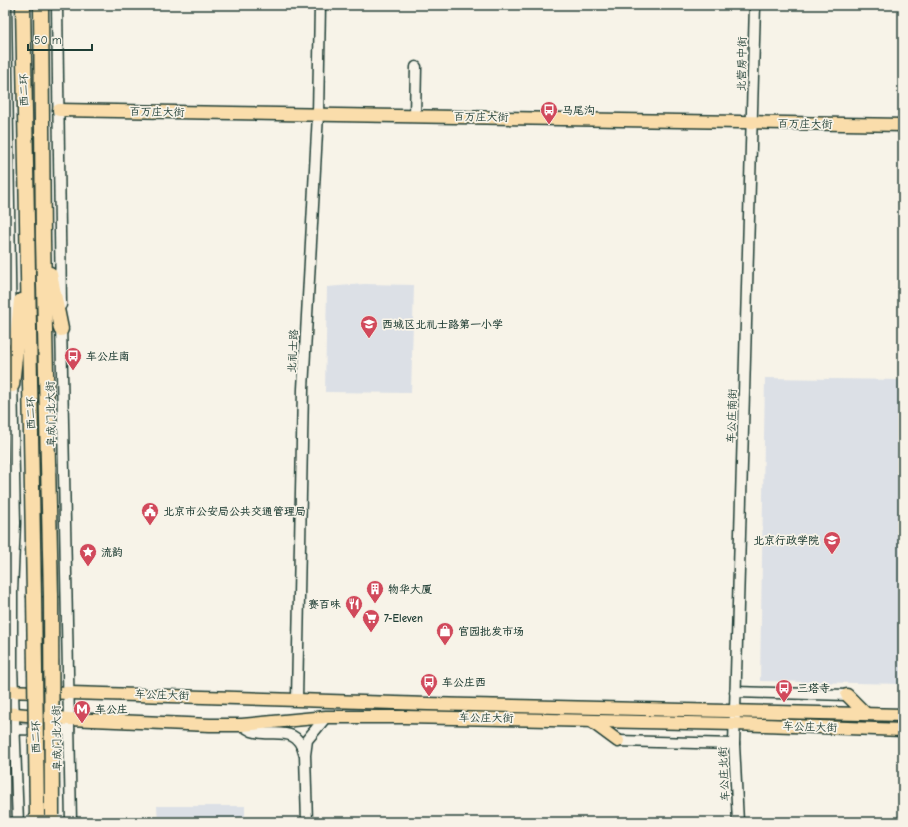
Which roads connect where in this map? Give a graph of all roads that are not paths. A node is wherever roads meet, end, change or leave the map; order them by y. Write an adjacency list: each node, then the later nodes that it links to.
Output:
1 (6, 5): 15 (street)
2 (22, 5): 17 (highway, 西二环)
3 (40, 5): 8 (highway, 西二环)
4 (51, 5): 8 (highway)
5 (57, 5): 10 (street, 阜成门北大街)
6 (320, 5): 11 (street, 北礼士路)
7 (755, 5): 13 (street, 北营房中街)
8 (41, 36): 16 (highway, 西二环)
9 (416, 66): 12 (street)
10 (59, 110): 11 (main road, 百万庄大街); 18 (street, 阜成门北大街)
11 (318, 114): 12 (main road, 百万庄大街); 24 (street, 北礼士路)
12 (415, 116): 13 (main road, 百万庄大街)
13 (752, 123): 14 (main road, 百万庄大街); 21 (street, 车公庄南街)
14 (903, 125)
15 (7, 131): 19 (street)
16 (43, 240): 18 (highway); 40 (highway, 西二环, bridge)
17 (27, 241): 19 (highway); 39 (highway, 西二环, bridge)
18 (61, 329): 22 (street, 阜成门北大街)
19 (12, 385): 20 (street)
20 (9, 691): 22 (main road, 车公庄大街); 26 (street)
21 (735, 692): 23 (street); 25 (street, 车公庄南街)
22 (69, 693): 24 (main road, 车公庄大街); 32 (street, 阜成门北大街)
23 (847, 695): 27 (main road)
24 (298, 699): 25 (main road, 车公庄大街)
25 (734, 710): 27 (main road, 车公庄大街); 31 (street, 车公庄北街)
26 (10, 714): 32 (main road, 车公庄大街); 34 (street)
27 (866, 714): 28 (main road, 车公庄大街)
28 (903, 715)
29 (326, 717): 30 (main road, 车公庄大街); 33 (main road, 车公庄大街); 38 (street)
30 (591, 720): 31 (main road, 车公庄大街); 36 (main road)
31 (734, 724): 35 (main road, 车公庄大街); 37 (street, 车公庄北街)
32 (69, 725): 33 (main road, 车公庄大街); 34 (street); 42 (street, 阜成门北大街)
33 (242, 725): 38 (street)
34 (10, 729): 41 (street)
35 (903, 730)
36 (618, 741): 37 (street)
37 (734, 744): 44 (street, 车公庄北街)
38 (305, 755): 43 (street)
39 (37, 819)
40 (52, 819)
41 (18, 822)
42 (71, 822)
43 (307, 822)
44 (738, 822)

